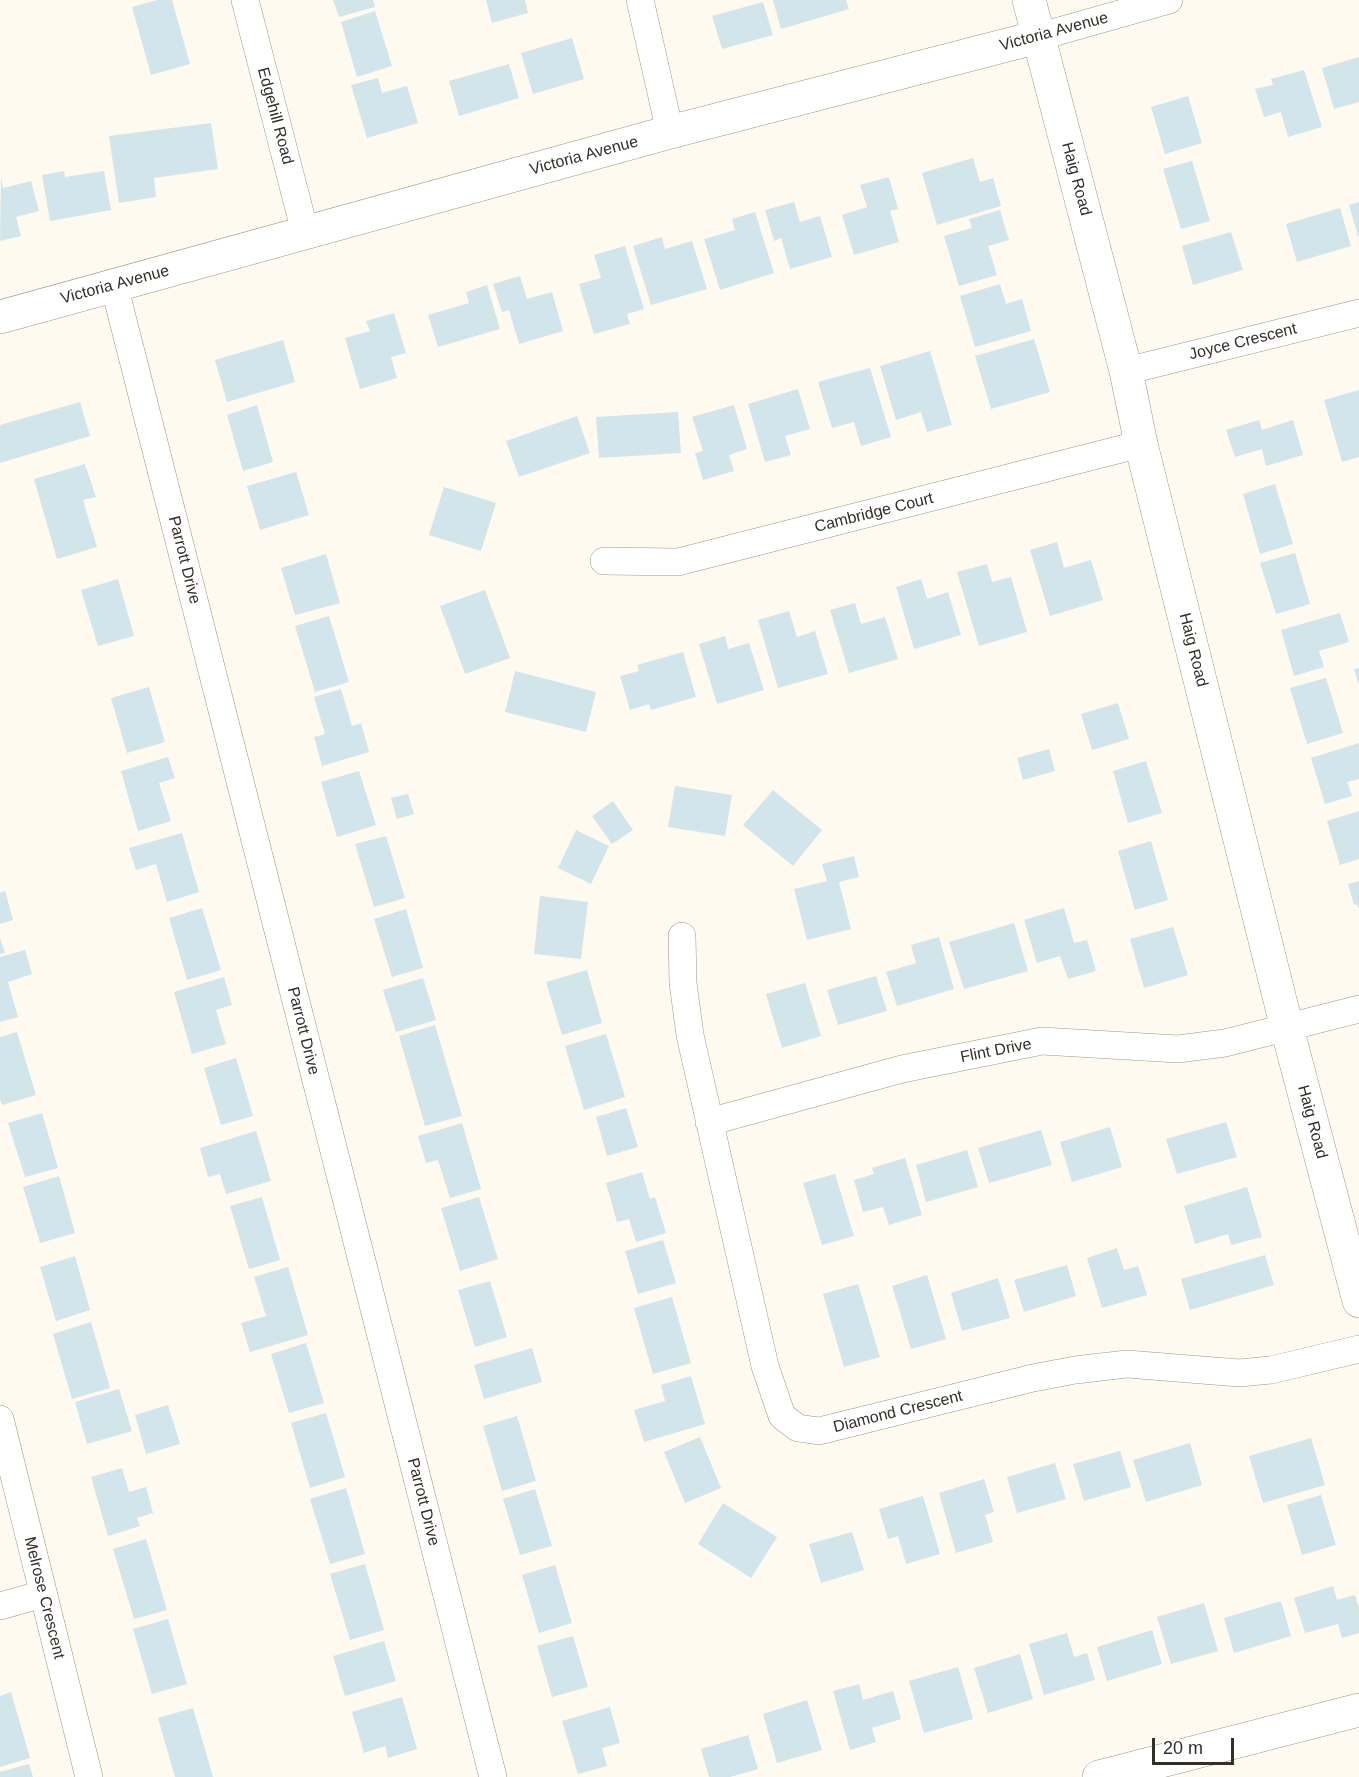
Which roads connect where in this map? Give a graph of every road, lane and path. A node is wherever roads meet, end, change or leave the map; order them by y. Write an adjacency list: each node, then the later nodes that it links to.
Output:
1 (245, 0): 7 (street, Edgehill Road)
2 (640, 0): 6 (street)
3 (1029, 0): 5 (street, Haig Road)
4 (1168, 0): 5 (street, Victoria Avenue)
5 (1038, 37): 6 (street, Victoria Avenue); 11 (street, Haig Road)
6 (670, 132): 7 (street, Victoria Avenue)
7 (305, 232): 8 (street, Victoria Avenue)
8 (114, 285): 10 (street, Victoria Avenue); 25 (street, Parrott Drive)
9 (1359, 313): 11 (street, Joyce Crescent)
10 (0, 316)
11 (1126, 371): 12 (street, Haig Road)
12 (1142, 444): 13 (street, Cambridge Court); 16 (street, Haig Road)
13 (604, 561)
14 (682, 936): 17 (street, Diamond Crescent)
15 (1359, 1009): 16 (street, Flint Drive)
16 (1287, 1028): 17 (street, Flint Drive); 18 (street, Haig Road)
17 (709, 1122): 19 (street, Diamond Crescent)
18 (1359, 1301)
19 (1359, 1349)
20 (0, 1419): 21 (street, Melrose Crescent)
21 (43, 1594): 22 (street); 24 (street, Melrose Crescent)
22 (0, 1606)
23 (1359, 1710): 26 (street)
24 (89, 1777)
25 (493, 1777)
26 (1099, 1777)

